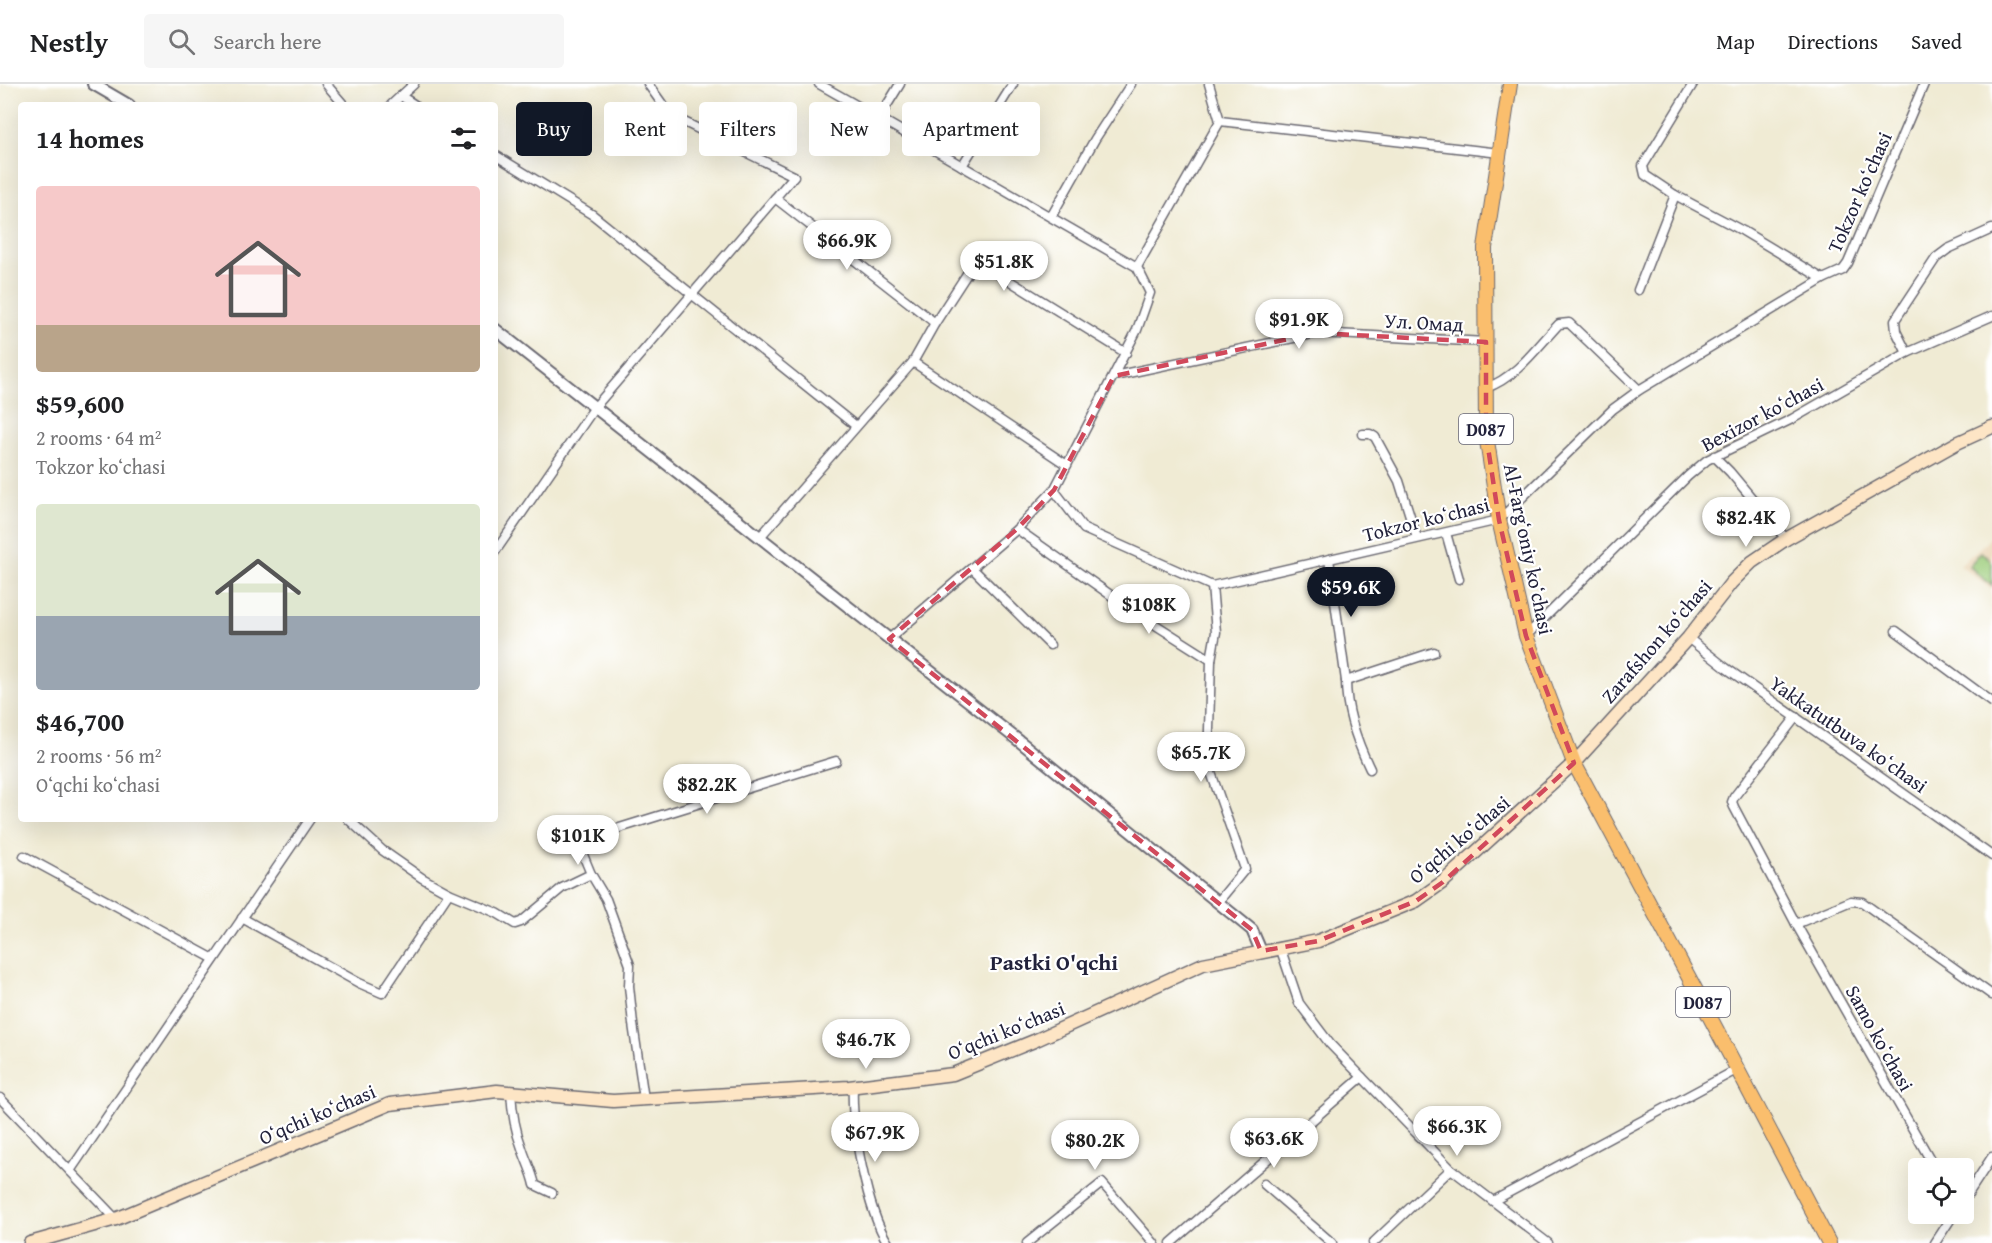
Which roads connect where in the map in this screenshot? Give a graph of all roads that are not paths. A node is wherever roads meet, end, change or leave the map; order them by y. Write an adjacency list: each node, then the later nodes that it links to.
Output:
1 (93, 84): 14 (street)
2 (326, 84): 15 (street)
3 (414, 84): 13 (street)
4 (648, 84): 26 (street)
5 (819, 84): 18 (street)
6 (900, 84): 19 (street)
7 (1013, 84): 24 (street)
8 (1131, 84): 27 (street)
9 (1209, 84): 20 (street)
10 (1510, 84): 22 (main road, Al-Fargʻoniy koʻchasi / D087)
11 (1692, 84): 25 (street)
12 (1924, 84): 30 (street, Tokzor koʻchasi)
13 (401, 96): 16 (street); 17 (street)
14 (124, 102)
15 (341, 102)
16 (394, 102)
17 (410, 102)
18 (851, 102)
19 (889, 102)
20 (1220, 121): 22 (street); 29 (street)
21 (890, 124): 24 (street)
22 (1500, 153): 36 (main road, Al-Fargʻoniy koʻchasi / D087)
23 (498, 156): 32 (street)
24 (962, 166): 27 (street)
25 (1675, 195): 30 (street); 31 (street)
26 (775, 198): 32 (street); 34 (street)
27 (1050, 217): 29 (street)
28 (1992, 229): 38 (street)
29 (1137, 267): 37 (street)
30 (1823, 279): 42 (street, Tokzor koʻchasi)
31 (1638, 290)
32 (692, 294): 43 (street); 44 (street)
33 (1992, 316): 38 (street, Bexizor koʻchasi)
34 (935, 323): 37 (street); 39 (street)
35 (498, 331): 43 (street)
36 (1486, 342): 40 (street, Ул. Омад); 41 (main road, Al-Fargʻoniy koʻchasi / D087)
37 (1126, 353): 40 (street)
38 (1907, 353): 47 (street, Bexizor koʻchasi)
39 (913, 362): 44 (street); 48 (street)
40 (1114, 376): 48 (street)
41 (1486, 388): 42 (street); 50 (main road, Al-Fargʻoniy koʻchasi / D087)
42 (1639, 390): 50 (street, Tokzor koʻchasi)
43 (595, 407): 53 (street); 56 (street)
44 (856, 426): 53 (street)
45 (1992, 426): 55 (main road, Zarafshon koʻchasi)
46 (1363, 434): 54 (street)
47 (1714, 456): 55 (street); 62 (street, Bexizor koʻchasi)
48 (1067, 465): 49 (street)
49 (1054, 490): 51 (street); 60 (street)
50 (1499, 520): 52 (street, Tokzor koʻchasi); 62 (main road, Al-Fargʻoniy koʻchasi / D087)
51 (1017, 529): 58 (street); 67 (street)
52 (1446, 533): 54 (street, Tokzor koʻchasi); 59 (street)
53 (760, 537): 64 (street)
54 (1417, 538): 57 (street, Tokzor koʻchasi)
55 (1786, 538): 63 (main road, Zarafshon koʻchasi)
56 (498, 548)
57 (1329, 559): 60 (street, Tokzor koʻchasi); 68 (street)
58 (972, 568): 64 (street); 65 (street)
59 (1459, 579)
60 (1212, 586): 67 (street)
61 (1896, 631): 69 (street)
62 (1526, 636): 72 (main road, Al-Fargʻoniy koʻchasi / D087)
63 (1688, 638): 70 (street, Yakkatutbuva koʻchasi); 72 (main road, Zarafshon koʻchasi)
64 (889, 639): 80 (street)
65 (1050, 645)
66 (1434, 652): 68 (street)
67 (1210, 660): 80 (street)
68 (1346, 681): 73 (street)
69 (1992, 702)
70 (1796, 717): 77 (street, Yakkatutbuva koʻchasi); 82 (street, Samo koʻchasi)
71 (836, 761): 78 (street)
72 (1574, 764): 83 (main road, Oʻqchi koʻchasi); 87 (main road, D087)
73 (1370, 769)
74 (308, 822): 81 (street)
75 (351, 822): 79 (street)
76 (24, 856): 85 (street)
77 (1992, 856)
78 (591, 874): 79 (street); 92 (street)
79 (448, 893): 81 (street)
80 (1218, 902): 84 (street)
81 (242, 918): 85 (street)
82 (1796, 924): 86 (street); 94 (street, Samo koʻchasi)
83 (1280, 947): 84 (main road, Oʻqchi koʻchasi); 88 (street)
84 (1261, 951): 89 (main road, Oʻqchi koʻchasi)
85 (214, 959): 96 (street)
86 (1992, 995)
87 (1738, 1069): 100 (street); 103 (main road, D087)
88 (1362, 1077): 95 (street); 108 (street)
89 (852, 1087): 92 (main road, Oʻqchi koʻchasi); 105 (street)
90 (511, 1092): 92 (main road, Oʻqchi koʻchasi); 99 (street); 101 (main road, Oʻqchi koʻchasi)
91 (0, 1098): 96 (street)
92 (644, 1099)
93 (1992, 1157): 98 (street)
94 (1929, 1158)
95 (1451, 1169): 100 (street); 110 (street)
96 (70, 1171): 101 (street)
97 (1264, 1184): 109 (street)
98 (1974, 1185)
99 (552, 1193)
100 (1493, 1201): 111 (street)
101 (116, 1219): 104 (main road, Oʻqchi koʻchasi)
102 (1947, 1224): 112 (street)
103 (1825, 1242)
104 (30, 1243)
105 (888, 1243)
106 (1027, 1243): 107 (street)
107 (1154, 1243)
108 (1171, 1243)
109 (1332, 1243)
110 (1373, 1243)
111 (1548, 1243)
112 (1935, 1243)

